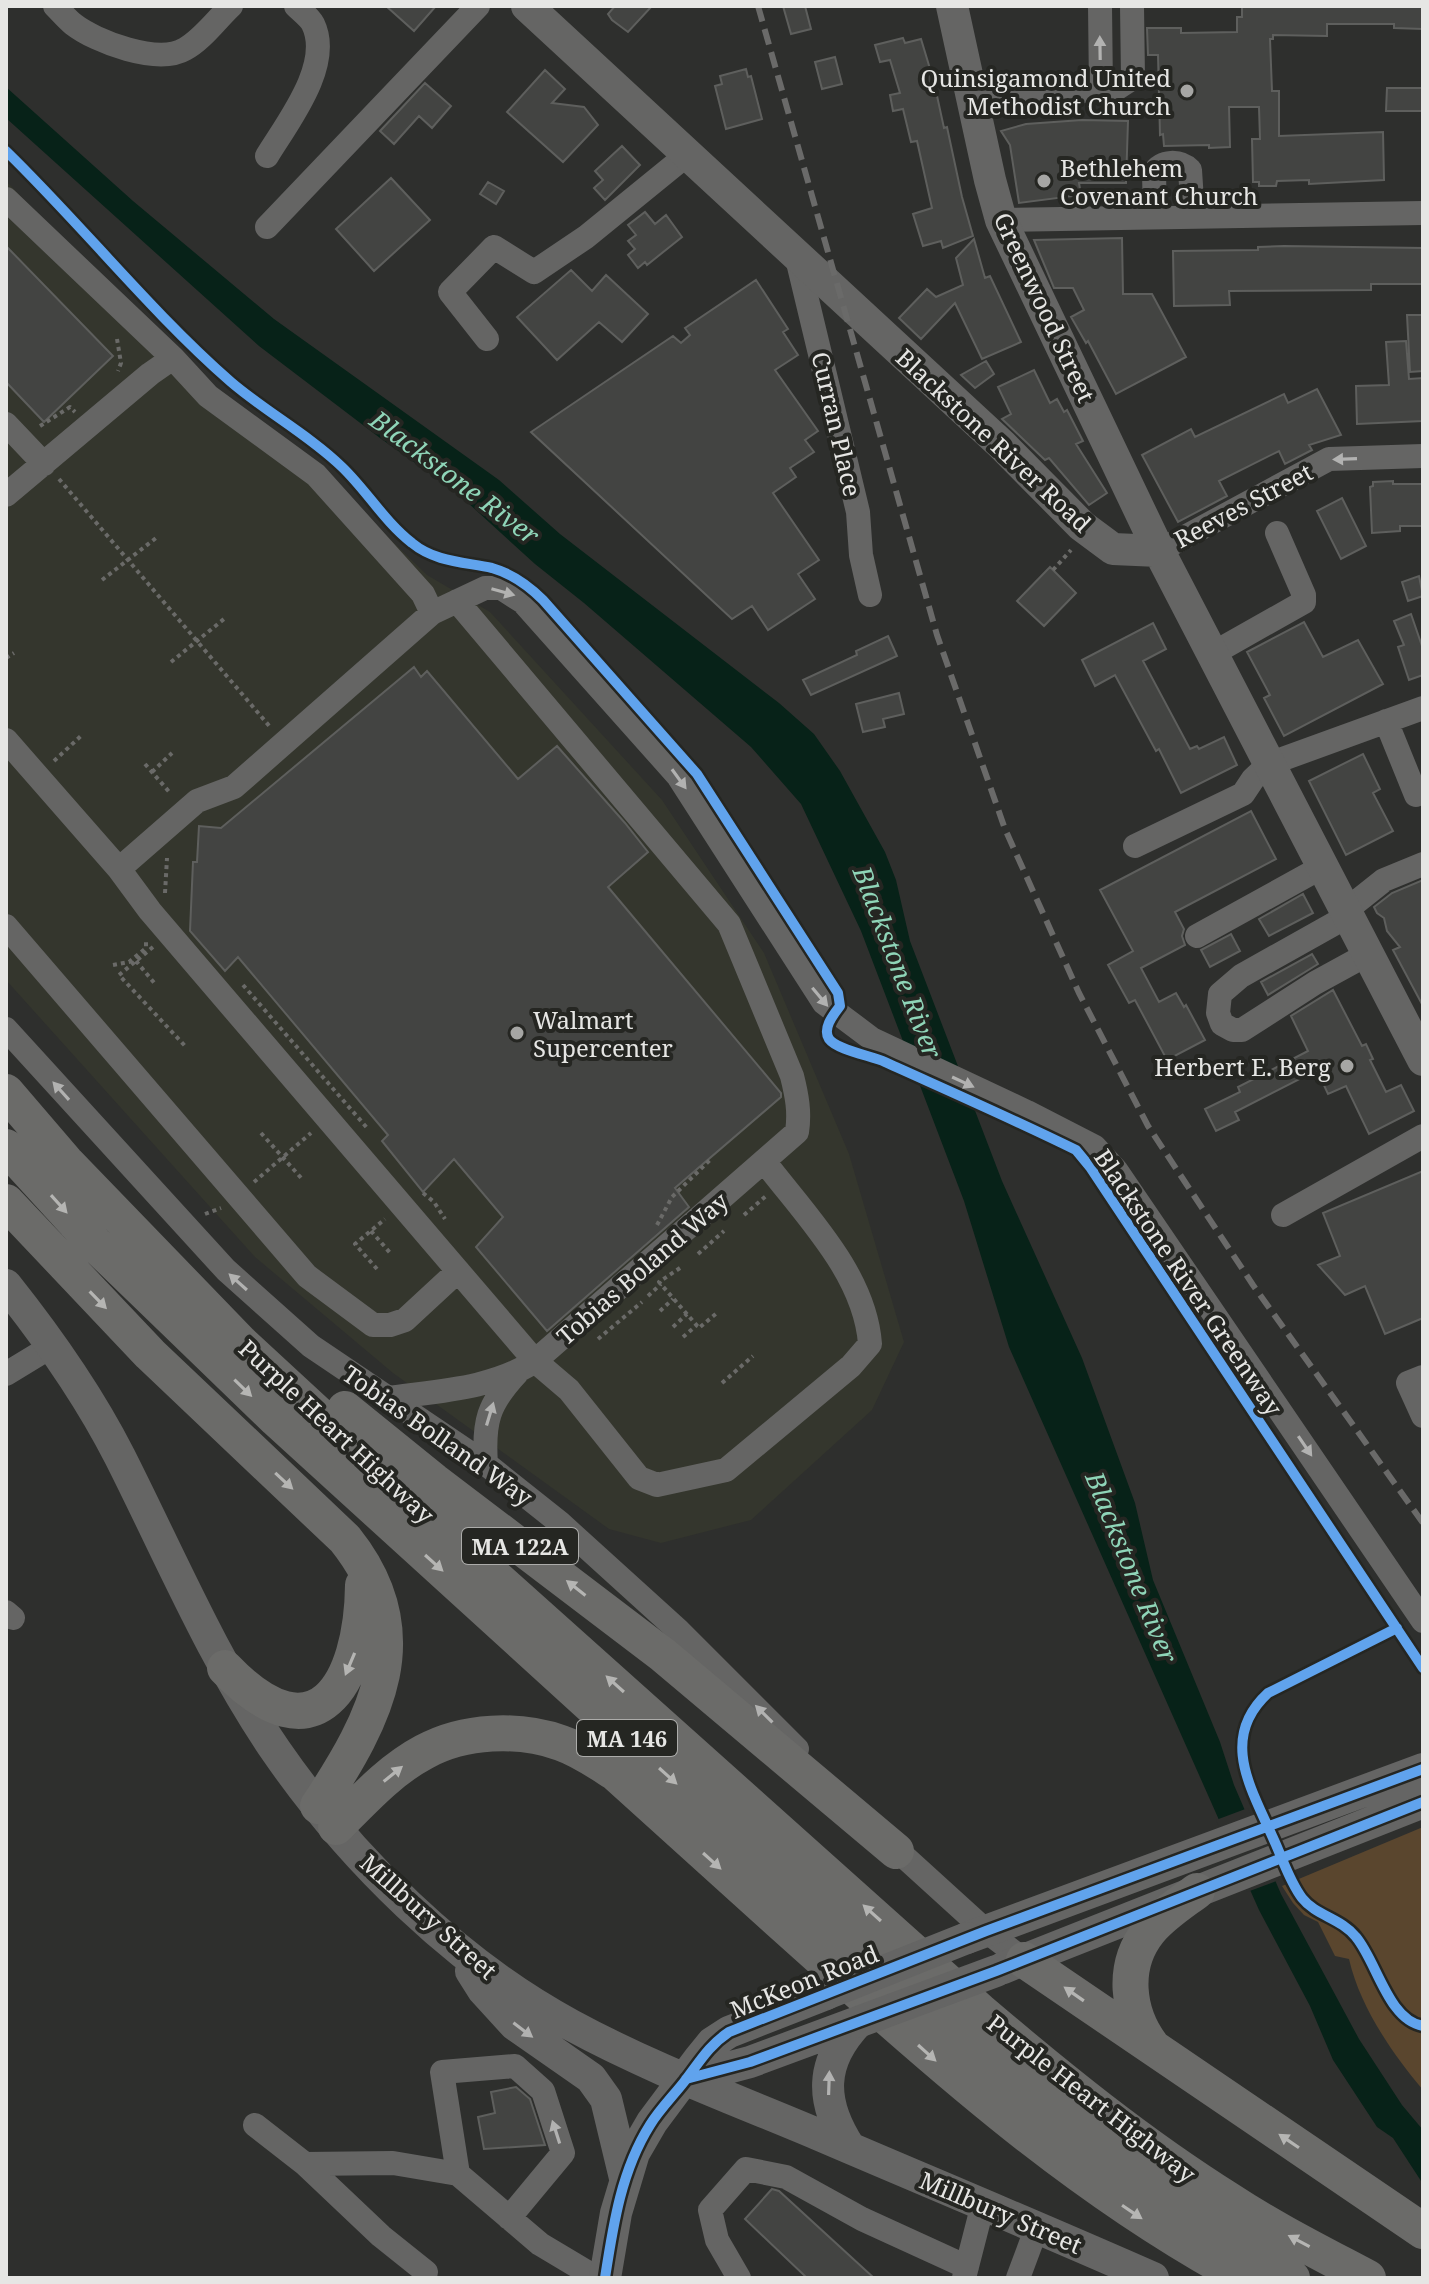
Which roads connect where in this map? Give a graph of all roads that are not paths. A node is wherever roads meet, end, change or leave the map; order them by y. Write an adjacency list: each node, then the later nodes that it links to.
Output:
1 (55, 6): 2 (street)
2 (231, 6)
3 (296, 6): 12 (street)
4 (478, 6): 18 (street)
5 (527, 6): 11 (main road, Blackstone River Road)
6 (952, 6): 10 (main road, Greenwood Street)
7 (1100, 6): 9 (street, one-way to 7)
8 (1132, 6): 9 (street)
9 (1101, 90): 10 (street)
10 (973, 103): 17 (main road, Greenwood Street)
11 (688, 154): 19 (main road, Blackstone River Road); 20 (street)
12 (267, 156)
13 (6, 199): 21 (street)
14 (1423, 213): 16 (street)
15 (1155, 216): 16 (street); 16 (street); 17 (street)
16 (1193, 216)
17 (1001, 220): 27 (main road, Greenwood Street)
18 (267, 227)
19 (796, 254): 27 (main road, Blackstone River Road); 28 (street, Curran Place)
20 (487, 339)
21 (173, 358): 24 (street); 30 (street)
22 (6, 424): 24 (street)
23 (1423, 456): 27 (street, Reeves Street, one-way to 27)
24 (49, 469): 25 (street)
25 (6, 495)
26 (1277, 533): 31 (street)
27 (1159, 551): 31 (main road)
28 (870, 595)
29 (457, 601): 30 (street); 50 (street, Tobias Boland Way); 64 (street, one-way to 64)
30 (432, 613): 40 (street)
31 (1212, 654): 35 (main road)
32 (1423, 708): 33 (street)
33 (1386, 721): 35 (street); 36 (street)
34 (6, 740): 40 (street)
35 (1269, 764): 37 (street); 39 (main road)
36 (1416, 795)
37 (1135, 846)
38 (1423, 864): 41 (street)
39 (1322, 867): 41 (main road); 43 (street)
40 (119, 869): 54 (street)
41 (1346, 913): 44 (main road); 44 (street)
42 (6, 926): 54 (street)
43 (1197, 936)
44 (1368, 954): 46 (main road)
45 (6, 1029): 60 (street, Tobias Bolland Way, one-way to 45)
46 (1421, 1051)
47 (6, 1092): 53 (highway, Purple Heart Highway / MA 122A)
48 (1423, 1136): 52 (street)
49 (6, 1147): 94 (highway, Purple Heart Highway / MA 146, one-way to 94)
50 (764, 1161): 57 (street, Tobias Boland Way); 57 (street)
51 (6, 1202): 63 (highway, one-way to 63)
52 (1283, 1215)
53 (143, 1243): 69 (highway, MA 122A, one-way to 53); 95 (highway, Purple Heart Highway / MA 146, one-way to 53)
54 (458, 1271): 57 (street)
55 (6, 1285): 56 (main road, Millbury Street)
56 (52, 1346): 58 (street); 65 (main road, Millbury Street)
57 (526, 1367): 60 (street, Tobias Boland Way); 62 (street, Tobias Boland Way, one-way to 57)
58 (6, 1374)
59 (1423, 1377): 61 (street)
60 (388, 1398): 62 (street, Tobias Bolland Way)
61 (1423, 1416)
62 (486, 1464): 69 (street, Tobias Bolland Way, one-way to 62)
63 (361, 1560): 65 (highway, one-way to 65); 68 (highway)
64 (1423, 1621)
65 (225, 1668): 68 (main road, Millbury Street)
66 (1423, 1769): 71 (main road, McKeon Road)
67 (1423, 1802): 70 (main road)
68 (327, 1816): 72 (main road, Millbury Street); 93 (highway, one-way to 93)
69 (896, 1851): 71 (street, Tobias Bolland Way / MA 122A)
70 (1197, 1891): 73 (main road); 75 (highway)
71 (976, 1934): 73 (street, Tobias Bolland Way / MA 122A); 76 (main road, McKeon Road, bridge)
72 (457, 1948): 76 (main road, Millbury Street); 81 (main road, one-way to 81)
73 (1010, 1966): 74 (main road, bridge); 75 (highway, one-way to 73)
74 (858, 2022): 76 (main road); 78 (main road, one-way to 74)
75 (1156, 2051): 85 (highway, one-way to 75)
76 (686, 2079): 78 (main road, Millbury Street); 81 (main road, McKeon Road)
77 (255, 2125): 79 (street)
78 (850, 2148): 82 (main road, Millbury Street)
79 (305, 2164): 80 (street); 86 (street)
80 (458, 2174): 83 (street); 83 (street, one-way to 80)
81 (625, 2178): 89 (main road)
82 (983, 2204): 84 (main road, Millbury Street); 87 (street)
83 (509, 2218): 88 (street)
84 (1037, 2227): 91 (street); 92 (main road, Millbury Street)
85 (1423, 2231)
86 (426, 2272)
87 (965, 2272): 90 (street)
88 (597, 2278)
89 (605, 2278)
90 (739, 2278)
91 (1018, 2278)
92 (1153, 2278)
93 (1243, 2278)
94 (1292, 2278)
95 (1368, 2278)

